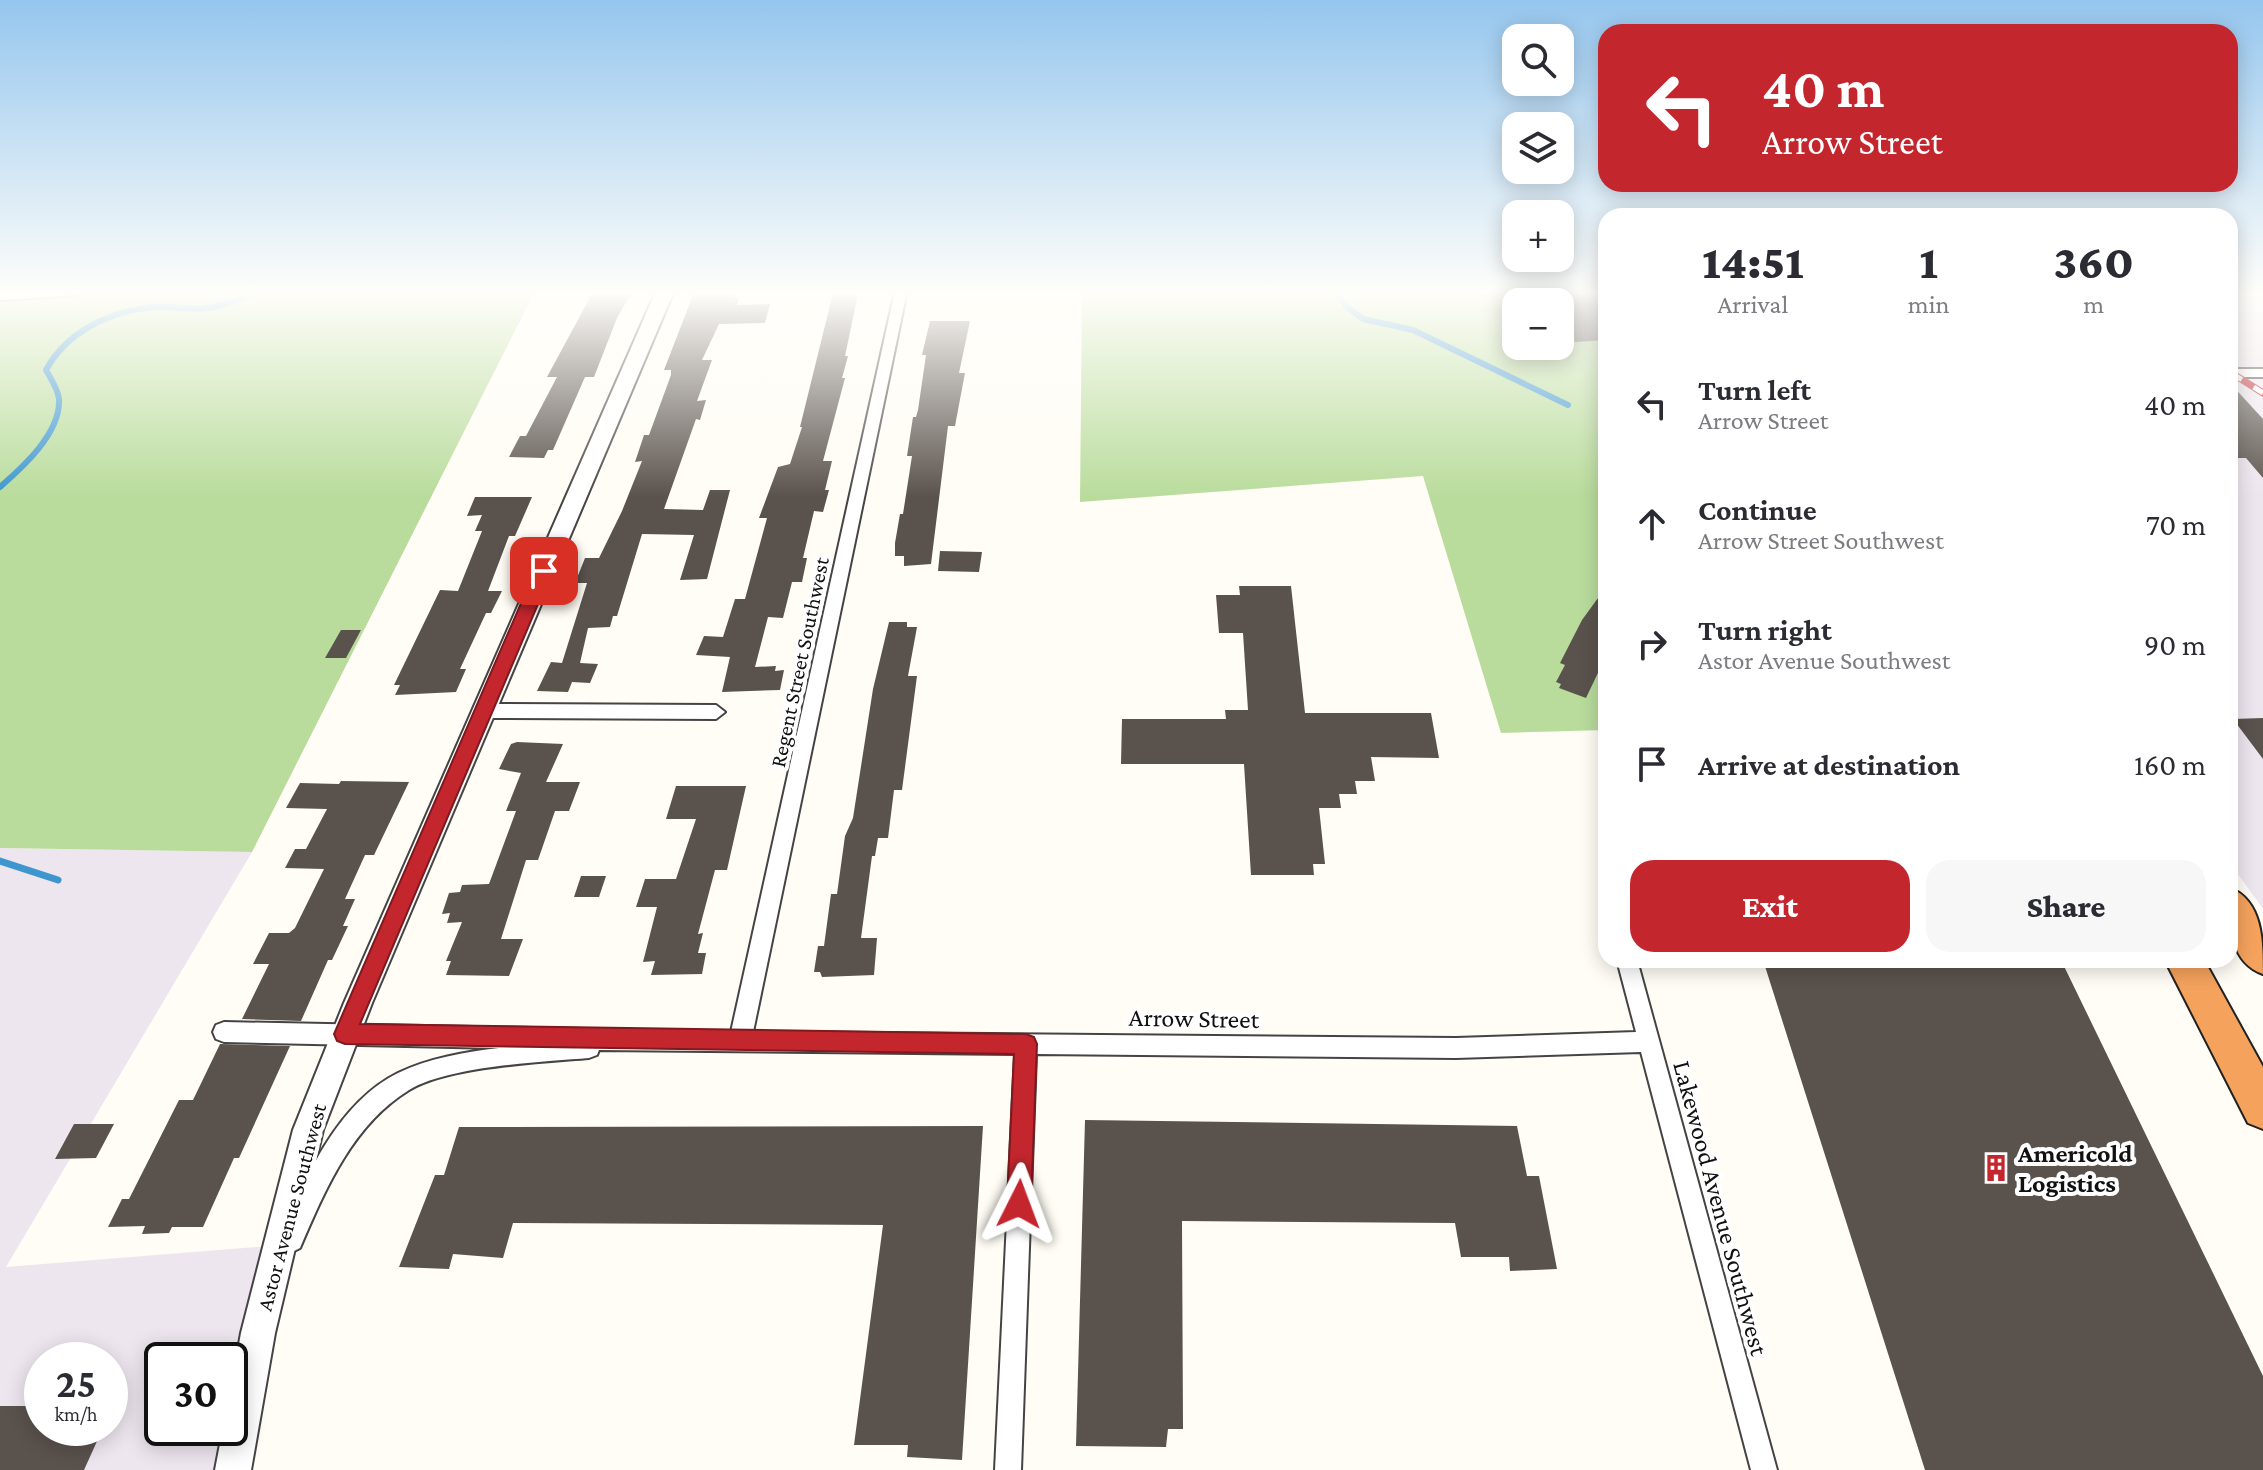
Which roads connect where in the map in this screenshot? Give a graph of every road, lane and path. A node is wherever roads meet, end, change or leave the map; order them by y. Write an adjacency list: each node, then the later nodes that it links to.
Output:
1 (635, 360): 5 (street, Astor Avenue Southwest)
2 (886, 360): 14 (street, Regent Street Southwest)
3 (2238, 373): 4 (street)
4 (2263, 373)
5 (483, 711): 6 (street); 12 (street, Astor Avenue Southwest)
6 (716, 712)
7 (2238, 917): 8 (highway)
8 (2263, 957)
9 (1629, 968): 15 (street, Lakewood Avenue Southwest)
10 (2188, 968): 17 (highway)
11 (224, 1032): 12 (street)
12 (345, 1034): 13 (street); 18 (street, Astor Avenue Southwest)
13 (665, 1041): 14 (street, Arrow Street); 18 (street)
14 (740, 1041): 16 (street, Arrow Street)
15 (1647, 1042): 16 (street, Arrow Street); 21 (street, Lakewood Avenue Southwest)
16 (1026, 1044): 20 (street)
17 (2263, 1109)
18 (258, 1333): 19 (street, Astor Avenue Southwest)
19 (233, 1470)
20 (1008, 1470)
21 (1764, 1470)

